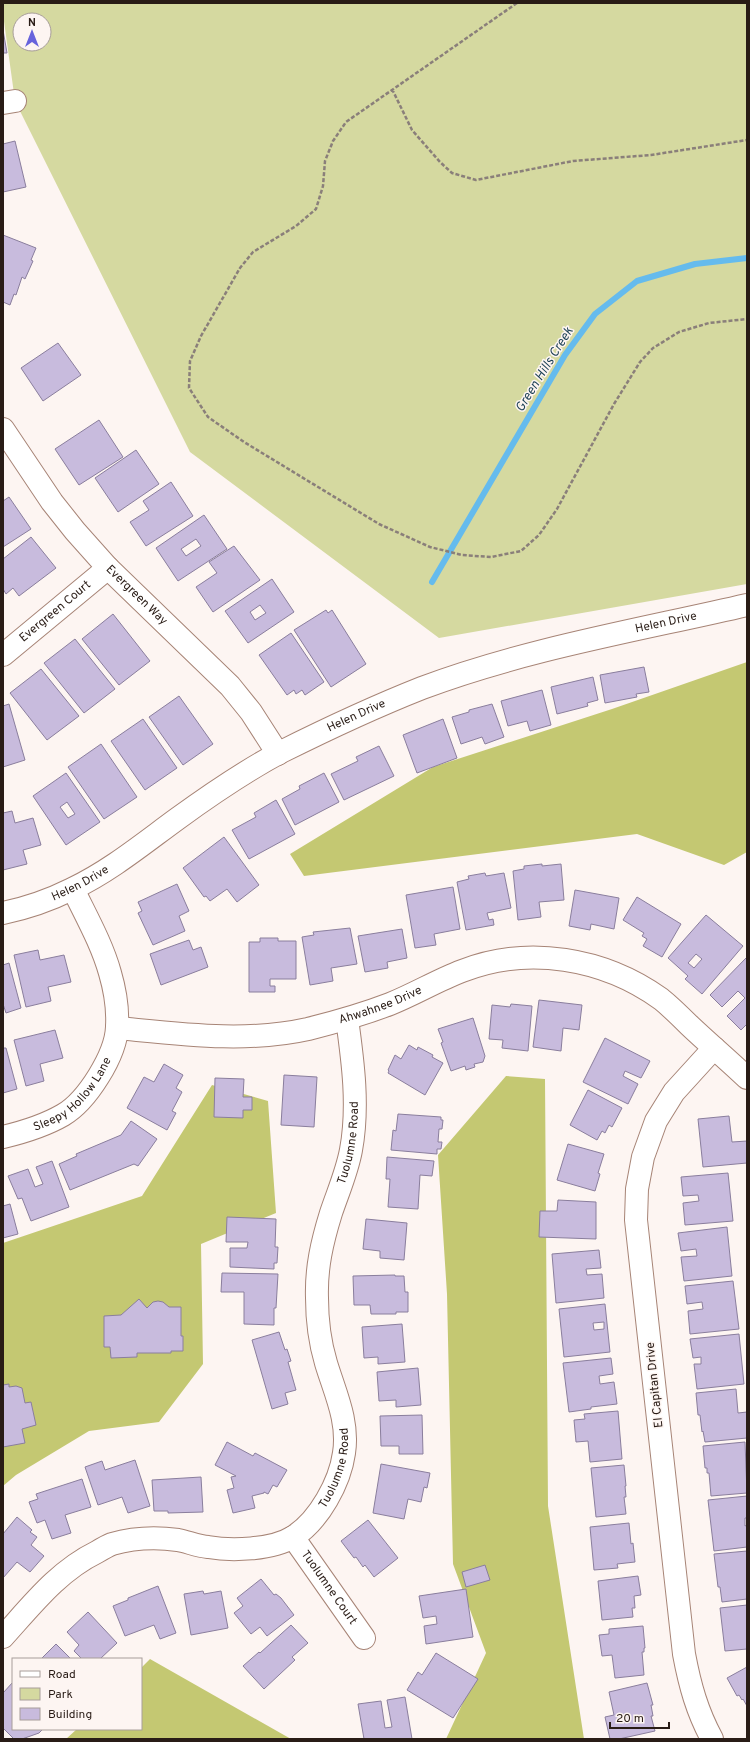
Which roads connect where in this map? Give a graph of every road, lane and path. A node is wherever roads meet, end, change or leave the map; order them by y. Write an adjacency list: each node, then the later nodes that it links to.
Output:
1 (517, 3): 2 (path)
2 (392, 89): 3 (path); 4 (path)
3 (747, 140)
4 (747, 319)
5 (3, 429): 6 (street, Evergreen Way)
6 (108, 568): 8 (street, Evergreen Court); 9 (street, Evergreen Way)
7 (747, 605): 9 (street, Helen Drive)
8 (3, 655)
9 (278, 754): 10 (street, Helen Drive)
10 (73, 889): 11 (street, Helen Drive); 13 (street)
11 (3, 913)
12 (347, 1019): 13 (street, Ahwahnee Drive); 14 (street, Ahwahnee Drive); 17 (street, Tuolumne Road)
13 (117, 1028): 16 (street, Sleepy Hollow Lane)
14 (714, 1048): 15 (street, Ahwahnee Drive); 20 (street, El Capitan Drive)
15 (747, 1078)
16 (3, 1137)
17 (293, 1537): 18 (street, Tuolumne Road); 19 (street, Tuolumne Court)
18 (3, 1636)
19 (364, 1638)
20 (712, 1739)

